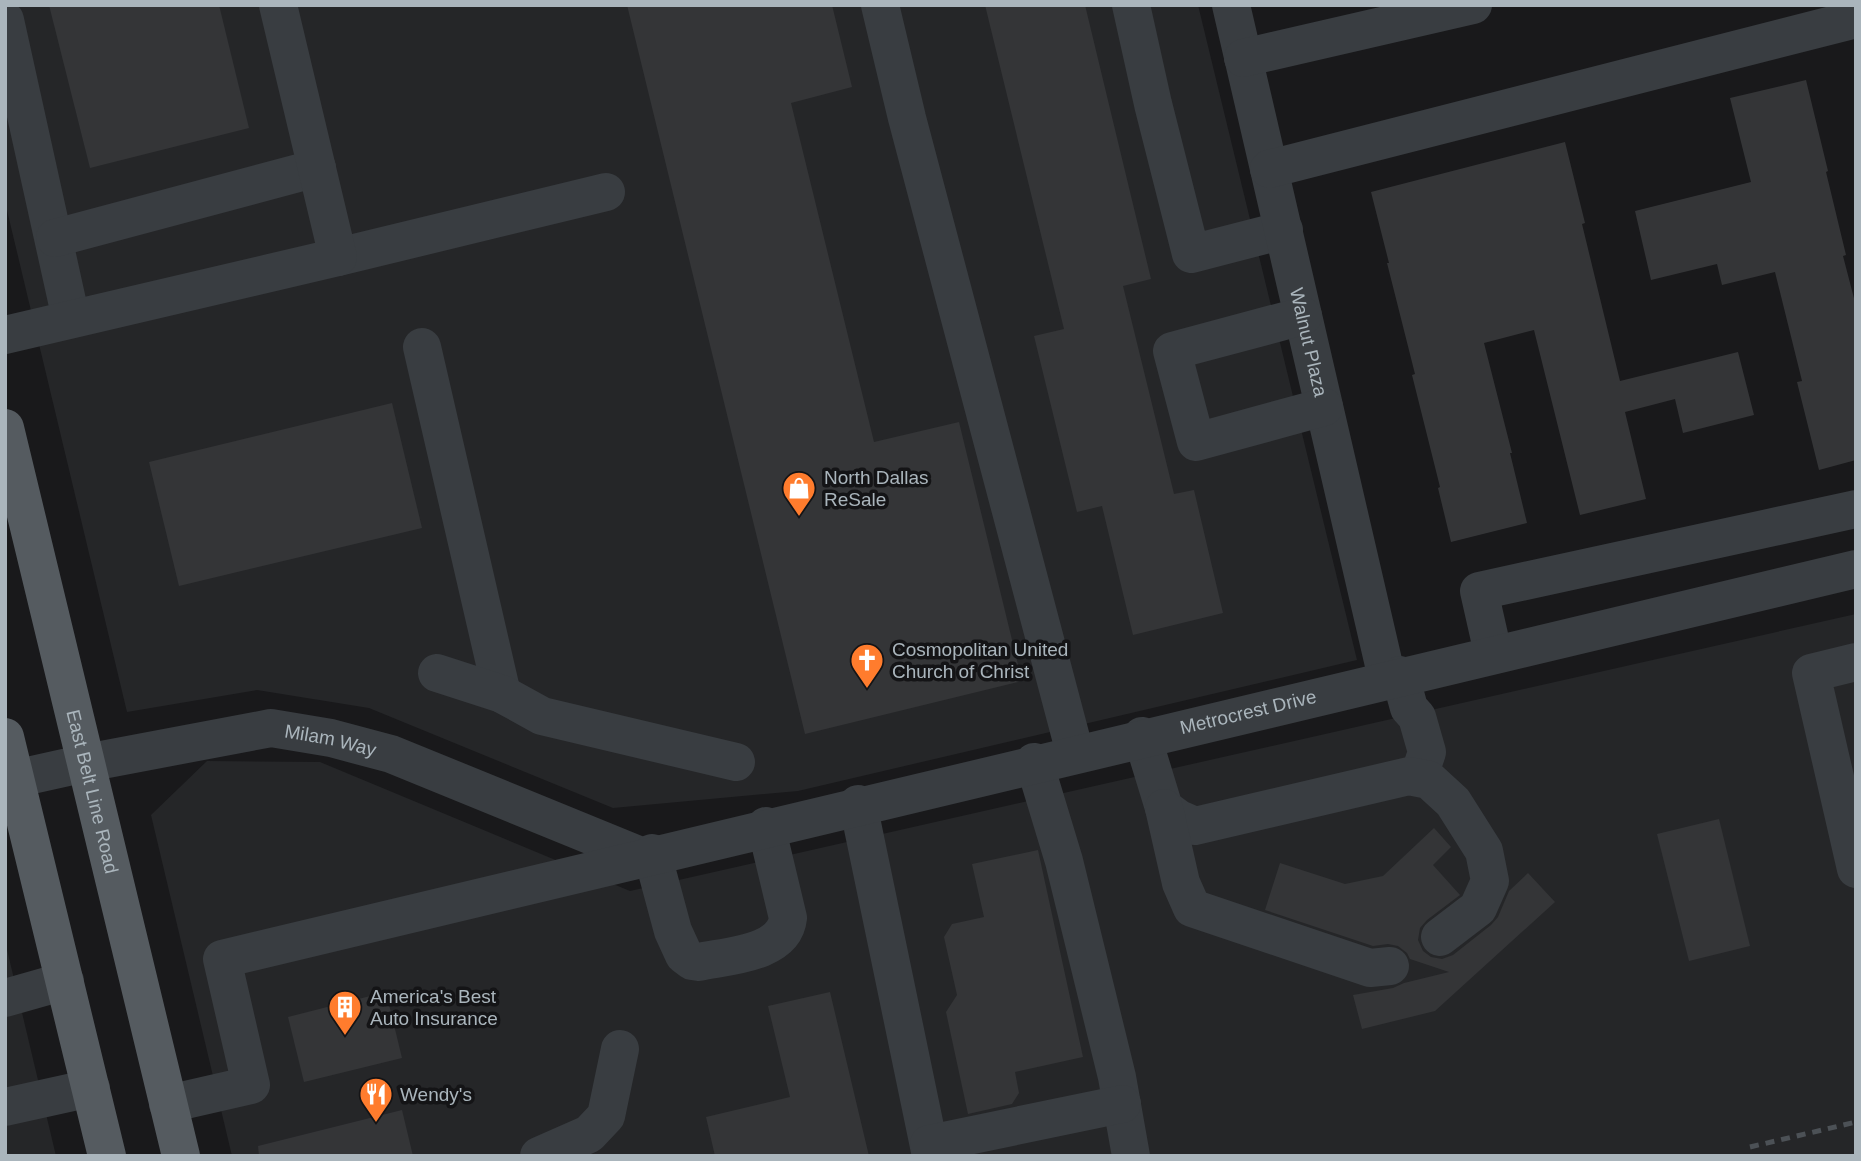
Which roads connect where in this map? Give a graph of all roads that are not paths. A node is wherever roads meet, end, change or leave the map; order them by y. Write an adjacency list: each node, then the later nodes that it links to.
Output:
1 (278, 5): 9 (street)
2 (880, 5): 30 (street)
3 (1131, 5): 12 (street)
4 (1231, 5): 8 (street, Walnut Plaza)
5 (1473, 5): 8 (street)
6 (1856, 19): 10 (street)
7 (5, 20): 13 (street)
8 (1243, 58): 10 (street, Walnut Plaza)
9 (317, 168): 13 (street); 14 (street)
10 (1269, 169): 12 (street, Walnut Plaza)
11 (606, 192): 14 (street)
12 (1283, 230): 15 (street, Walnut Plaza)
13 (55, 238): 16 (street)
14 (338, 257): 16 (street)
15 (1303, 316): 19 (street, Walnut Plaza); 19 (street)
16 (71, 319): 17 (street)
17 (5, 335)
18 (422, 347): 27 (street)
19 (1324, 407): 26 (street, Walnut Plaza)
20 (5, 428): 34 (main road, East Belt Line Road)
21 (1856, 509): 23 (street)
22 (1856, 569): 23 (street, Metrocrest Drive)
23 (1493, 653): 26 (street, Metrocrest Drive)
24 (1856, 662): 31 (street)
25 (437, 673): 27 (street)
26 (1399, 687): 28 (street, Metrocrest Drive); 35 (street, Walnut Plaza)
27 (502, 694): 32 (street)
28 (1142, 736): 30 (street, Metrocrest Drive); 38 (street)
29 (5, 737): 36 (main road)
30 (1075, 752): 33 (street, Metrocrest Drive)
31 (1843, 759): 41 (street)
32 (736, 762)
33 (1034, 762): 37 (street, Metrocrest Drive); 49 (street)
34 (86, 763): 36 (street, Milam Way); 40 (street, Milam Way); 48 (main road, East Belt Line Road)
35 (1426, 772): 38 (street); 42 (street)
36 (10, 780): 44 (main road)
37 (858, 804): 39 (street, Metrocrest Drive); 51 (street)
38 (1164, 808): 43 (street)
39 (766, 826): 40 (street, Metrocrest Drive); 40 (street)
40 (646, 854): 48 (street, Metrocrest Drive)
41 (1854, 857)
42 (1440, 937)
43 (1390, 966)
44 (65, 981): 45 (street); 47 (main road)
45 (5, 998)
46 (620, 1049): 54 (street)
47 (91, 1088): 50 (street); 52 (main road)
48 (168, 1104): 53 (main road, East Belt Line Road)
49 (1122, 1104): 51 (street); 55 (street)
50 (5, 1107)
51 (930, 1150)
52 (107, 1156)
53 (181, 1156)
54 (540, 1156)
55 (1131, 1156)

